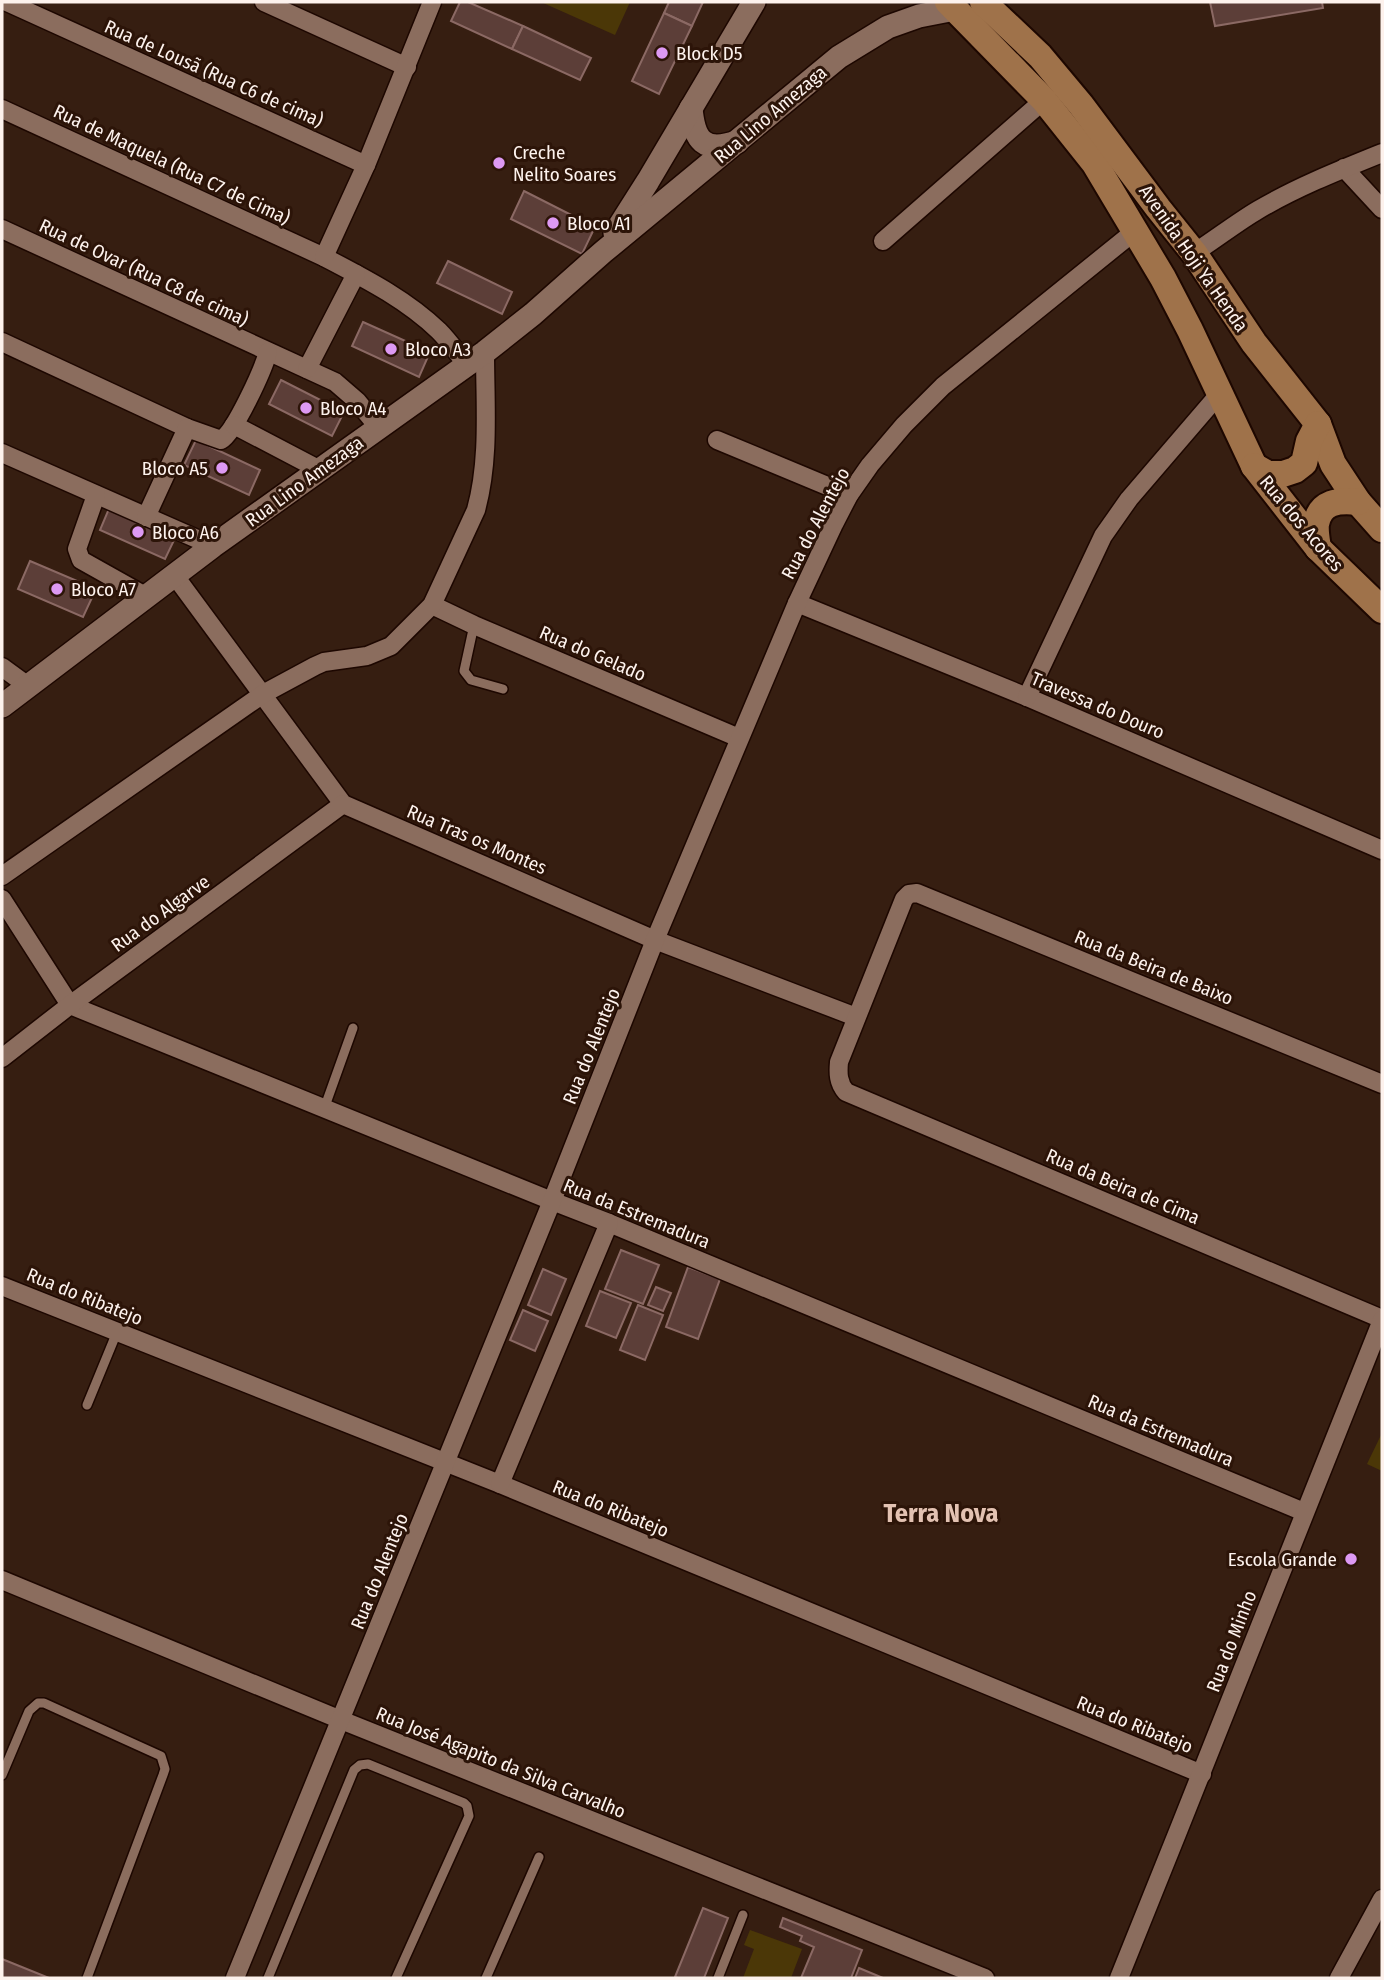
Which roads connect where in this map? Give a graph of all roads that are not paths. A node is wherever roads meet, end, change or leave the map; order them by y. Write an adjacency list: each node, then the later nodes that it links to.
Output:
1 (7, 2): 13 (street, Rua de Lousã (Rua C6 de cima))
2 (264, 2): 7 (street)
3 (432, 2): 7 (street)
4 (754, 2): 9 (street, Rua Lino Amezaga)
5 (992, 4): 20 (main road, Avenida Hoji Ya Henda)
6 (952, 5): 8 (main road); 11 (street, Rua Lino Amezaga)
7 (407, 67): 13 (street)
8 (1044, 100): 17 (main road, Avenida Hoji Ya Henda); 18 (street)
9 (691, 108): 11 (street); 19 (street, Rua Lino Amezaga)
10 (2, 110): 21 (street, Rua de Maquela (Rua C7 de Cima))
11 (737, 142): 19 (street, Rua Lino Amezaga)
12 (1382, 153): 14 (street)
13 (366, 165): 21 (street)
14 (1343, 169): 15 (street); 20 (street)
15 (1382, 209)
16 (2, 229): 25 (street, Rua de Ovar (Rua C8 de cima))
17 (1135, 231): 27 (main road, Avenida Hoji Ya Henda); 37 (street, Rua do Alentejo)
18 (883, 242)
19 (603, 252): 24 (street, Rua Lino Amezaga)
20 (1194, 253): 28 (main road, Avenida Hoji Ya Henda)
21 (324, 257): 22 (street, Rua de Maquela (Rua C7 de Cima))
22 (356, 274): 24 (street, Rua de Maquela (Rua C7 de Cima)); 26 (street)
23 (2, 342): 29 (street)
24 (476, 358): 30 (street, Rua Lino Amezaga); 46 (street)
25 (265, 360): 26 (street, Rua de Ovar (Rua C8 de cima)); 31 (street)
26 (307, 369): 30 (street, Rua de Ovar (Rua C8 de cima))
27 (1220, 393): 34 (main road, Avenida Hoji Ya Henda); 53 (street)
28 (1318, 424): 34 (main road); 38 (main road, Avenida Hoji Ya Henda)
29 (187, 428): 31 (street); 39 (street)
30 (379, 428): 35 (street, Rua Lino Amezaga)
31 (230, 432): 35 (street)
32 (717, 440): 37 (street)
33 (2, 453): 36 (street)
34 (1254, 466): 42 (main road, Rua dos Acores)
35 (320, 470): 41 (street, Rua Lino Amezaga)
36 (96, 495): 39 (street); 44 (street)
37 (849, 495): 45 (street, Rua do Alentejo)
38 (1358, 502): 40 (main road, Avenida Hoji Ya Henda); 42 (main road)
39 (146, 517): 41 (street)
40 (1382, 529)
41 (213, 547): 43 (street, Rua Lino Amezaga)
42 (1318, 548): 47 (main road, Rua dos Acores)
43 (175, 576): 44 (street, Rua Lino Amezaga); 52 (street)
44 (147, 597): 50 (street, Rua Lino Amezaga)
45 (797, 603): 53 (street, Travessa do Douro); 55 (street, Rua do Alentejo)
46 (432, 606): 48 (street, Rua do Gelado); 52 (street)
47 (1382, 610)
48 (474, 625): 51 (lane); 55 (street, Rua do Gelado)
49 (2, 667): 50 (street)
50 (28, 686): 54 (street, Rua Lino Amezaga)
51 (503, 689)
52 (263, 694): 56 (street); 58 (street)
53 (1027, 697): 57 (street, Travessa do Douro)
54 (2, 706)
55 (739, 738): 60 (street, Rua do Alentejo)
56 (343, 804): 60 (street, Rua Tras os Montes); 61 (street, Rua do Algarve)
57 (1382, 850)
58 (2, 876)
59 (2, 899): 61 (street)
60 (655, 940): 62 (street, Rua Tras os Montes); 67 (street, Rua do Alentejo)
61 (70, 1005): 64 (street, Rua do Algarve); 66 (street, Rua da Estremadura)
62 (856, 1017): 65 (street, Rua da Beira de Baixo); 70 (street, Rua da Beira de Cima)
63 (352, 1028): 66 (lane)
64 (2, 1058)
65 (1382, 1084)
66 (324, 1109): 67 (street, Rua da Estremadura)
67 (552, 1201): 68 (street, Rua da Estremadura); 73 (street, Rua do Alentejo)
68 (609, 1223): 74 (street); 75 (street, Rua da Estremadura)
69 (2, 1286): 71 (street, Rua do Ribatejo)
70 (1382, 1320): 75 (street, Rua do Minho)
71 (117, 1332): 72 (lane); 73 (street, Rua do Ribatejo)
72 (87, 1405)
73 (446, 1463): 74 (street, Rua do Ribatejo); 77 (street, Rua do Alentejo)
74 (500, 1484): 78 (street, Rua do Ribatejo)
75 (1304, 1512): 78 (street, Rua do Minho)
76 (2, 1580): 77 (street, Rua José Agapito da Silva Carvalho)
77 (341, 1720): 83 (street, Rua do Alentejo); 89 (street, Rua José Agapito da Silva Carvalho)
78 (1202, 1774): 90 (street, Rua do Minho)
79 (2, 1775): 84 (lane)
80 (538, 1857): 87 (lane)
81 (1382, 1899): 91 (street)
82 (743, 1915): 88 (lane)
83 (240, 1977)
84 (87, 1978)
85 (268, 1978): 86 (lane)
86 (396, 1978)
87 (486, 1978)
88 (718, 1978)
89 (985, 1978)
90 (1119, 1978)
91 (1339, 1978)

